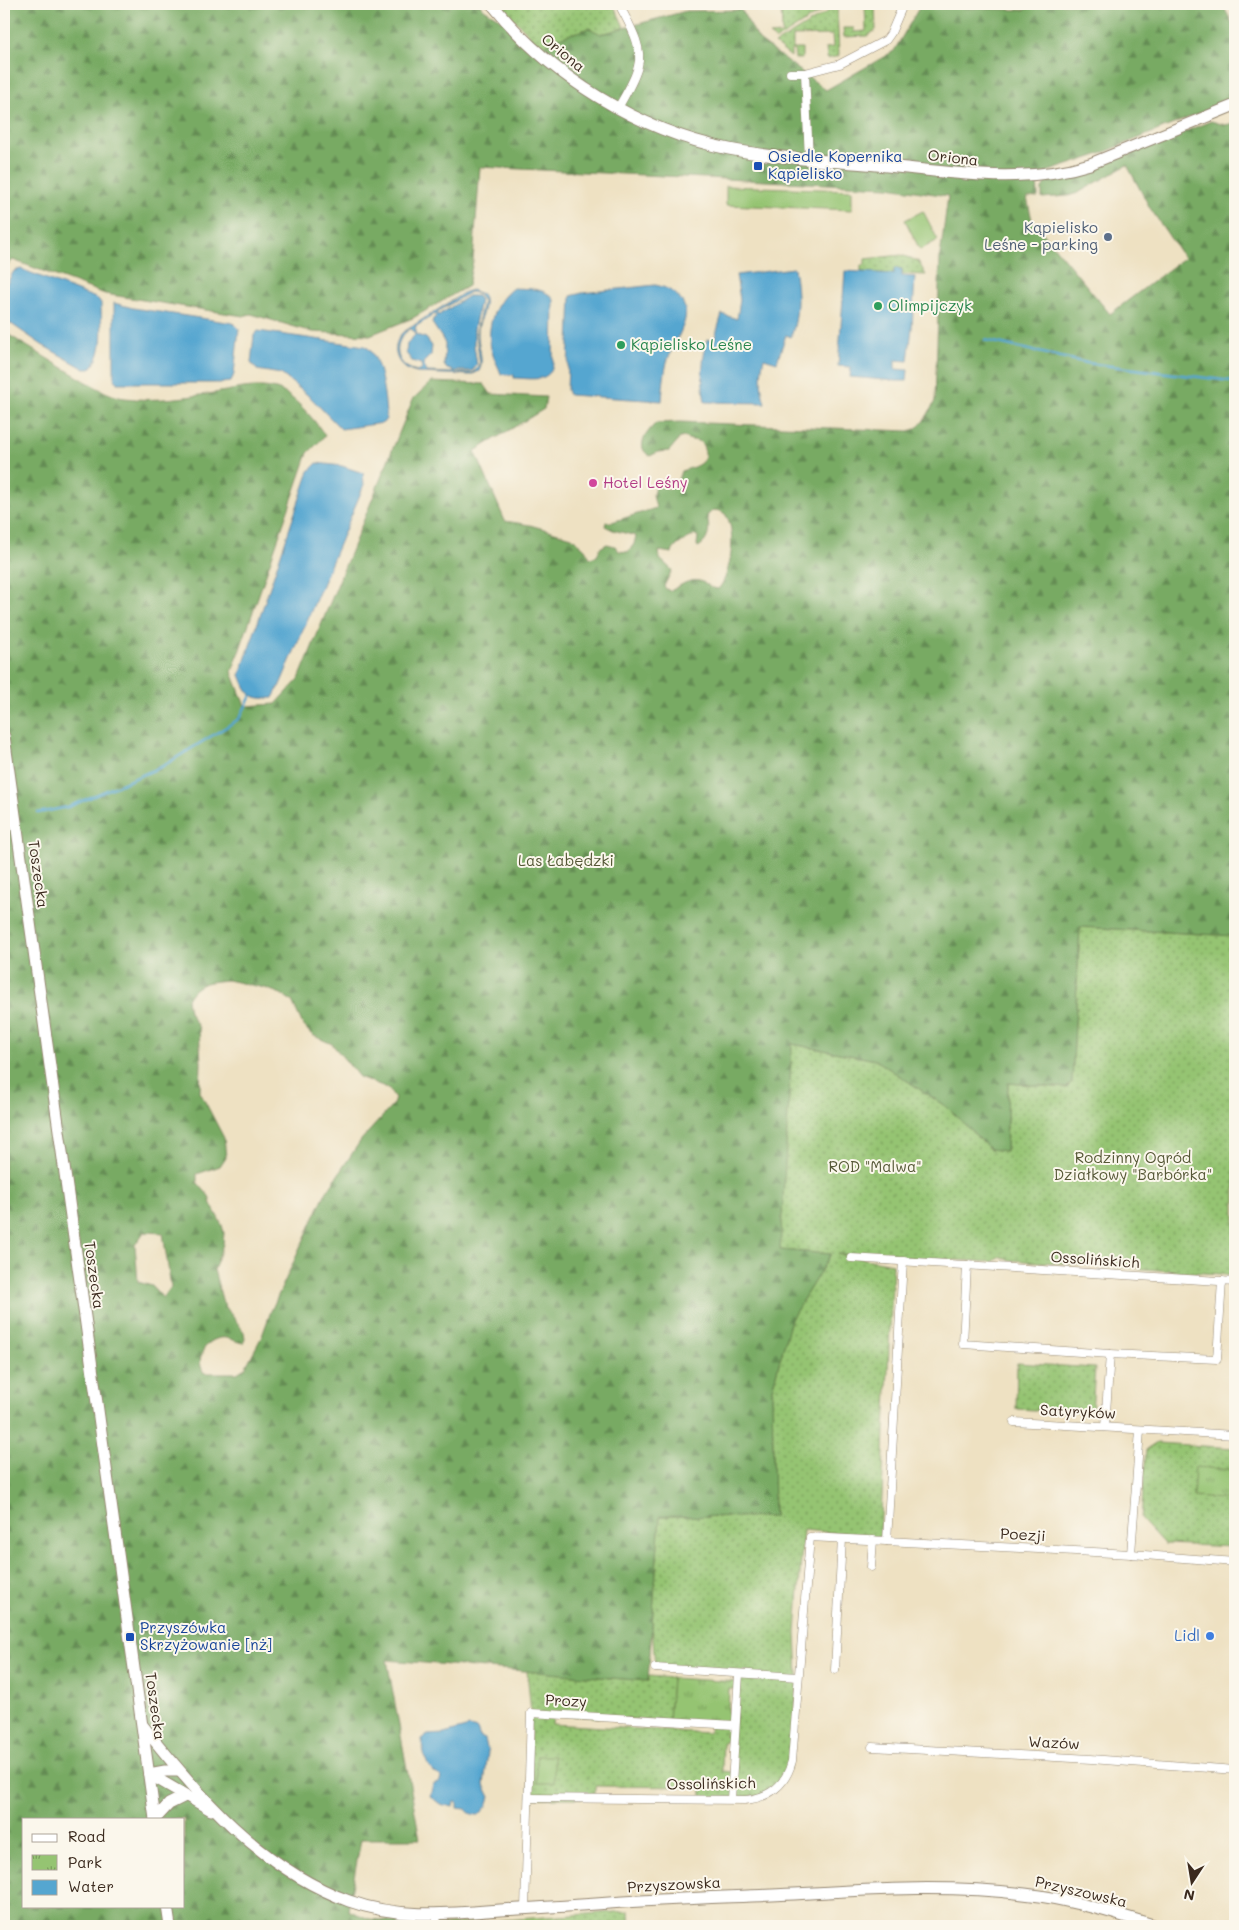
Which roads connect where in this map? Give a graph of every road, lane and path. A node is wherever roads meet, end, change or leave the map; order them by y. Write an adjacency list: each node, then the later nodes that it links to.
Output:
1 (492, 4): 7 (street, Oriona)
2 (619, 4): 7 (street)
3 (903, 5): 5 (street)
4 (790, 73): 5 (street)
5 (805, 73): 8 (street)
6 (1235, 105): 8 (street, Oriona)
7 (618, 108): 8 (street, Oriona)
8 (808, 159)
9 (4, 736): 31 (street, Toszecka)
10 (851, 1258): 11 (street, Ossolińskich)
11 (903, 1261): 12 (street, Ossolińskich); 23 (street)
12 (967, 1266): 13 (street, Ossolińskich); 15 (street)
13 (1222, 1281): 14 (street, Ossolińskich); 15 (street)
14 (1235, 1282)
15 (1110, 1354): 17 (street)
16 (1014, 1422): 17 (street, Satyryków)
17 (1106, 1427): 18 (street, Satyryków)
18 (1140, 1430): 19 (street, Satyryków); 24 (street)
19 (1235, 1435)
20 (810, 1537): 21 (street, Poezji); 30 (street, Ossolińskich)
21 (842, 1539): 22 (street, Poezji); 28 (street)
22 (873, 1540): 23 (street, Poezji); 26 (street)
23 (886, 1541): 24 (street, Poezji)
24 (1132, 1554): 25 (street, Poezji)
25 (1235, 1562)
26 (871, 1567)
27 (655, 1668): 29 (street)
28 (835, 1670)
29 (738, 1674): 30 (street); 32 (street)
30 (798, 1677): 39 (street, Ossolińskich)
31 (142, 1725): 35 (street, Przyszowska); 36 (street, Toszecka)
32 (735, 1725): 38 (street, Prozy); 39 (street)
33 (872, 1747): 34 (street, Wazów)
34 (1235, 1770)
35 (178, 1771): 36 (street); 40 (street, Przyszowska)
36 (149, 1774): 37 (street, Przyszowska); 41 (street, Toszecka)
37 (185, 1796): 40 (street, Przyszowska); 42 (street)
38 (529, 1798): 39 (street, Ossolińskich); 44 (street, Prozy)
39 (731, 1799)
40 (219, 1814): 45 (street, Przyszowska)
41 (155, 1818)
42 (156, 1818)
43 (167, 1908): 46 (street)
44 (525, 1909): 45 (street, Przyszowska); 47 (street, Przyszowska)
45 (437, 1920)
46 (170, 1926)
47 (1156, 1926)

